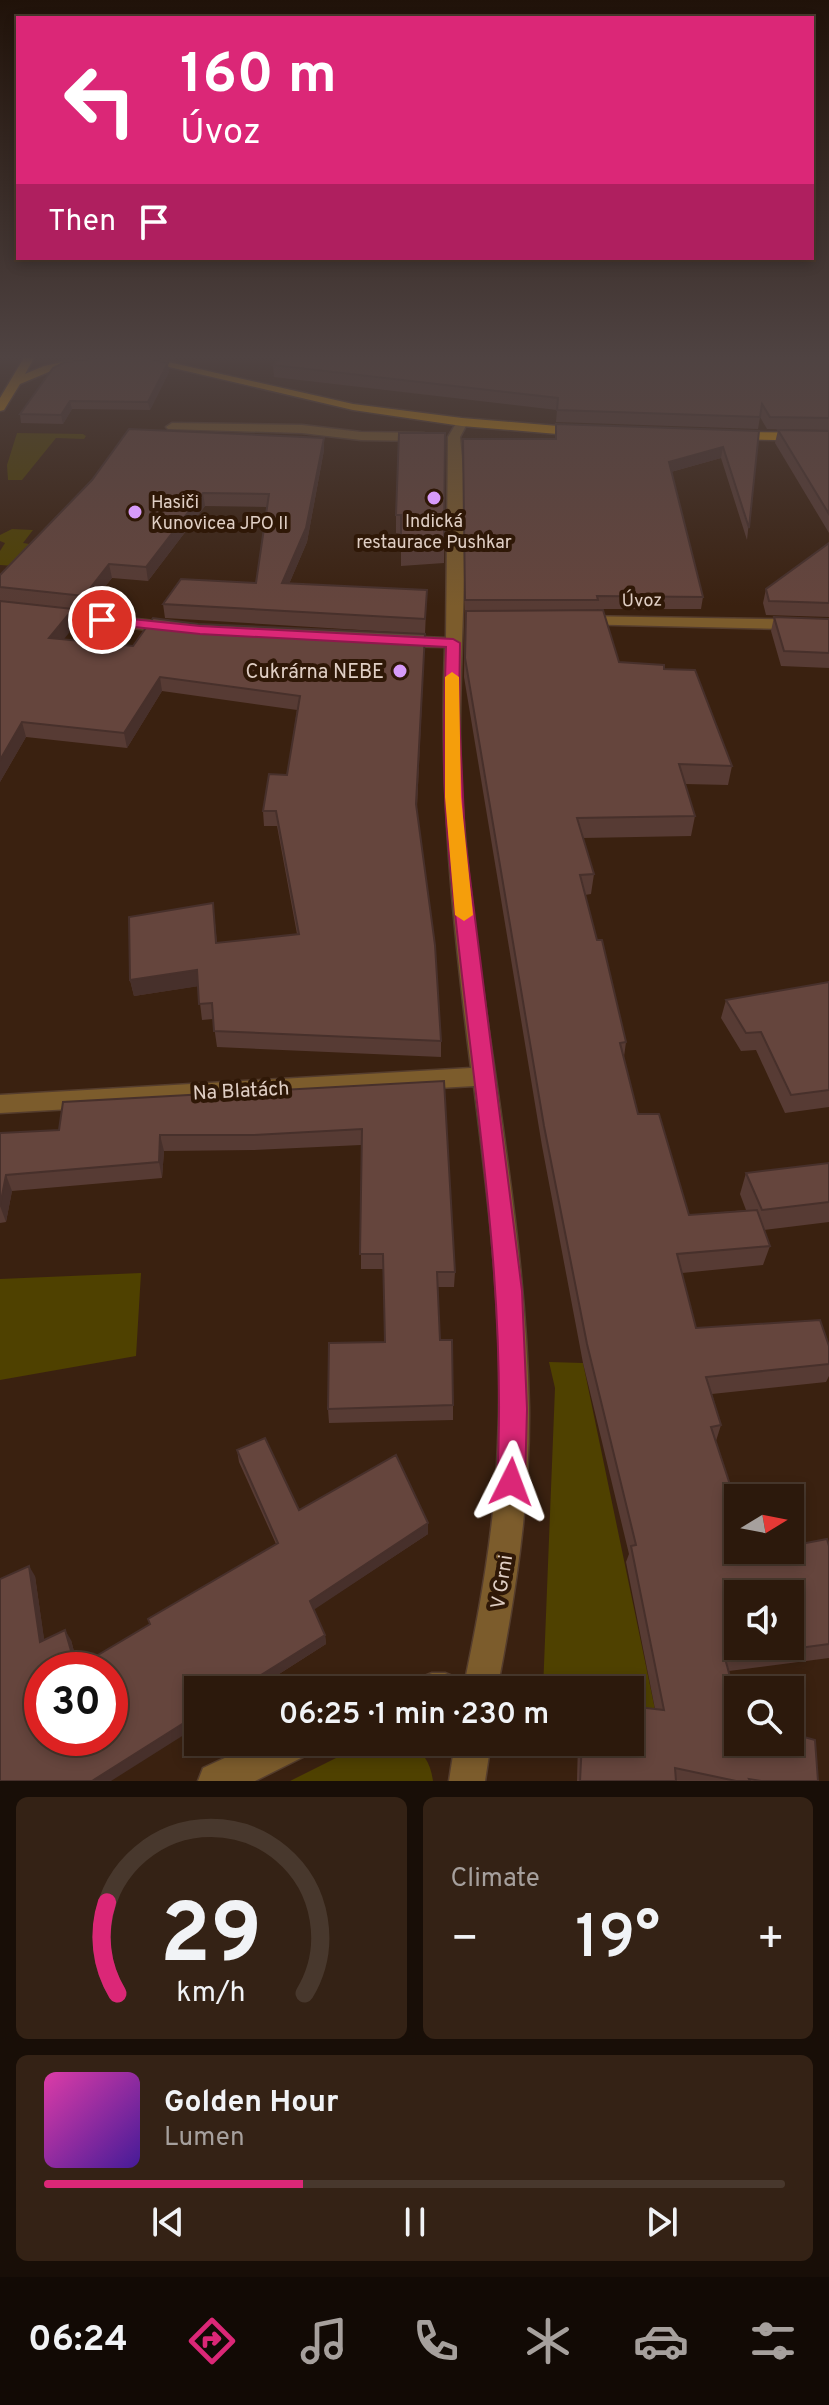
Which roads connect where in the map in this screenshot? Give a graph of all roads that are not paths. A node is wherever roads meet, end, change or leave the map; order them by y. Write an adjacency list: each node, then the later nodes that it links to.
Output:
1 (454, 439): 6 (street, V Grni)
2 (0, 608): 5 (street)
3 (565, 621): 4 (street, Úvoz)
4 (829, 625)
5 (186, 629)
6 (460, 629): 7 (street); 8 (street, V Grni)
7 (375, 640)
8 (483, 1076): 9 (street, Na Blatách); 10 (street, V Grni)
9 (0, 1104)
10 (483, 1676)
11 (268, 1756): 13 (street)
12 (471, 1756): 14 (street)
13 (216, 1781)
14 (467, 1781)

